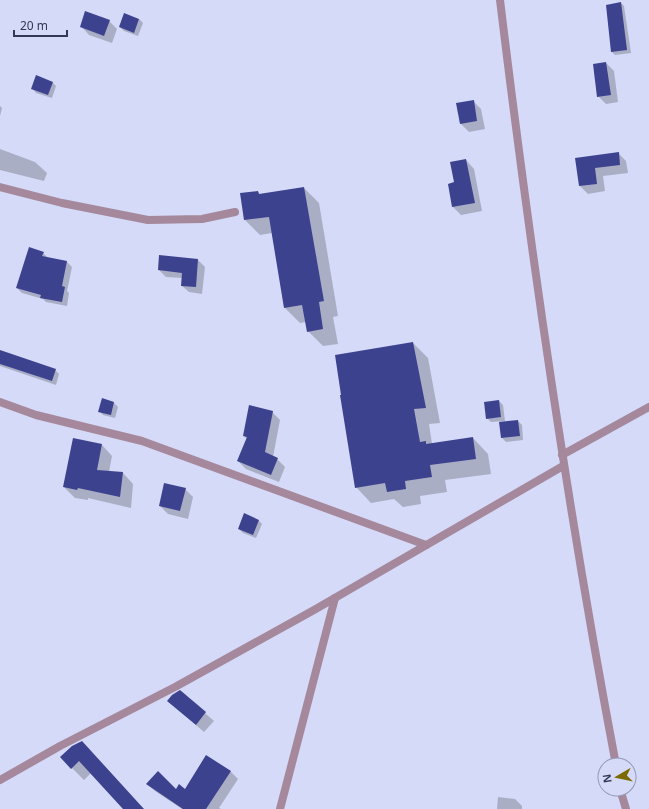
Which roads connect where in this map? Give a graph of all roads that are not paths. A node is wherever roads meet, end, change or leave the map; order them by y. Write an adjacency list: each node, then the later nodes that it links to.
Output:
1 (500, 0): 6 (street)
2 (0, 187): 3 (street)
3 (235, 212)
4 (0, 402): 8 (street)
5 (649, 407): 6 (street)
6 (562, 455): 7 (street)
7 (563, 466): 8 (street); 10 (street)
8 (426, 545): 9 (street)
9 (334, 598): 11 (street); 13 (street)
10 (614, 757)
11 (0, 780)
12 (622, 797): 14 (street)
13 (280, 809)
14 (626, 809)

